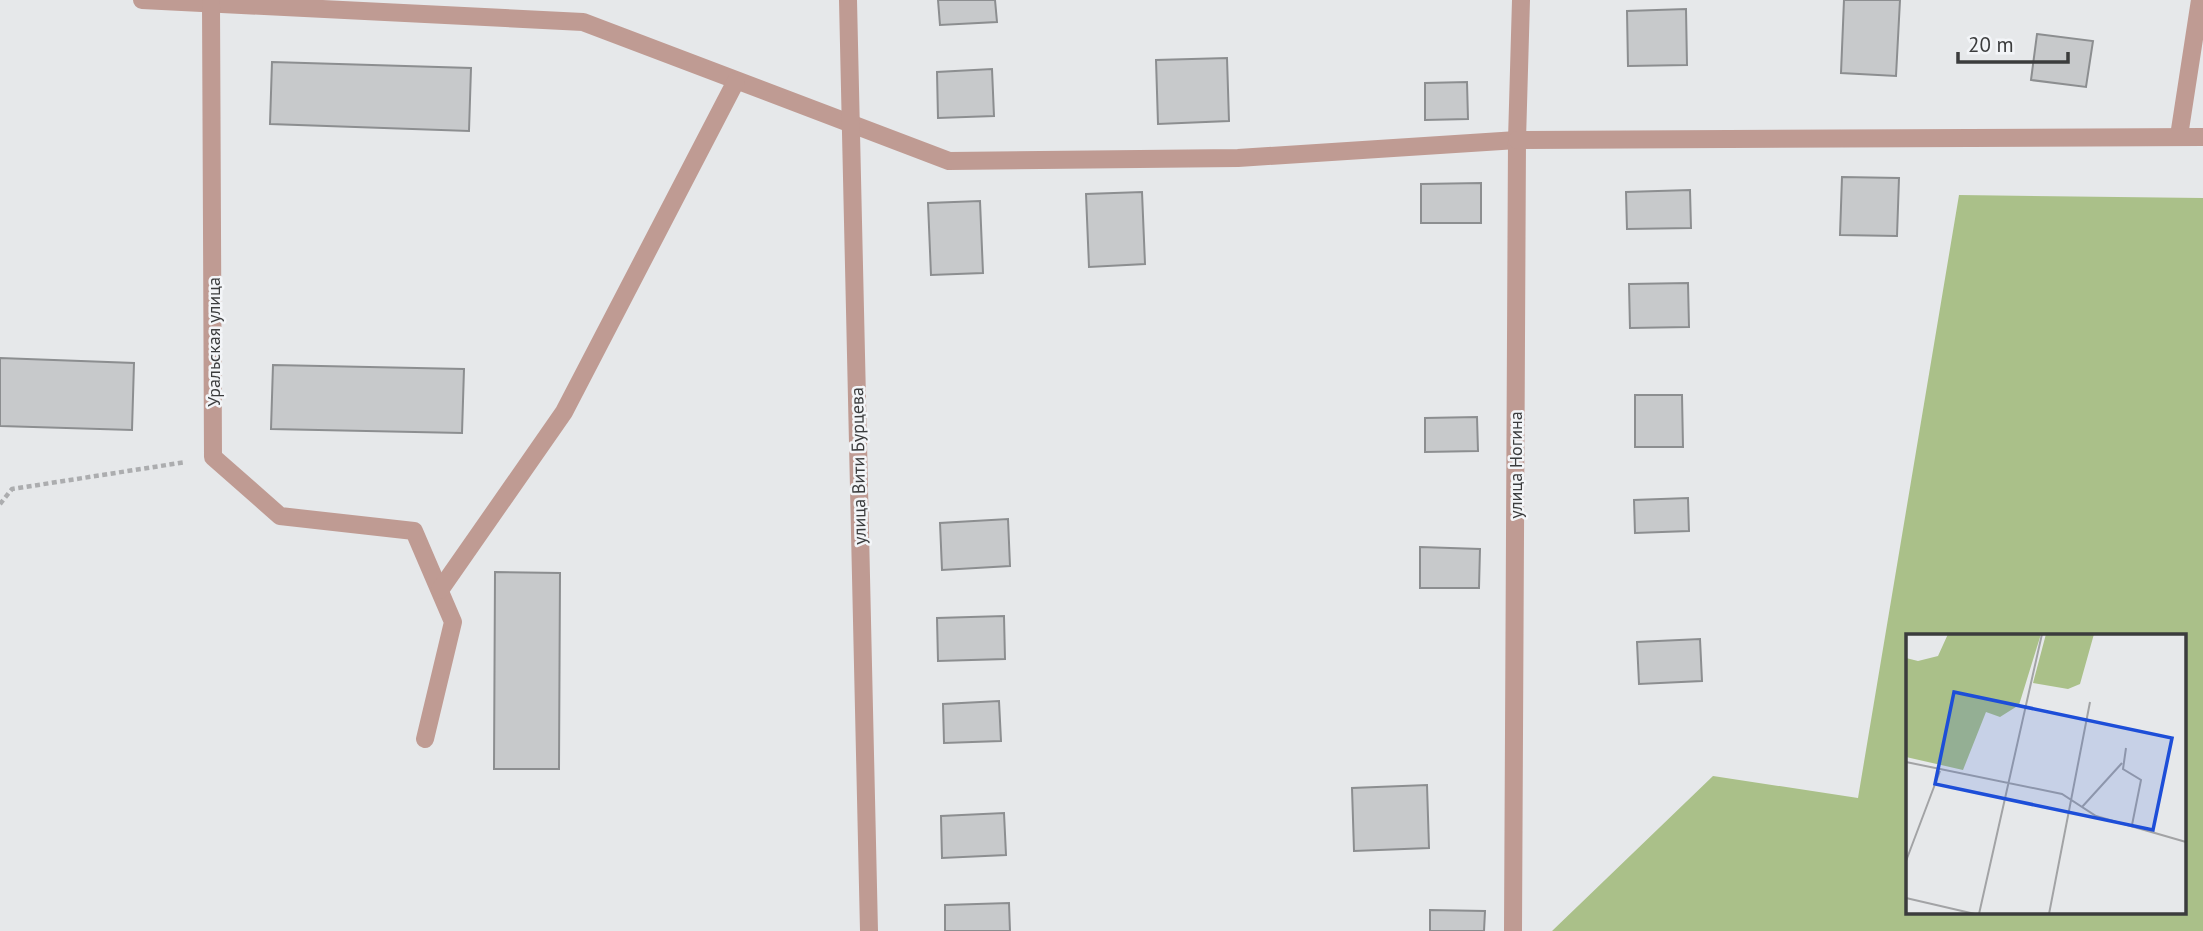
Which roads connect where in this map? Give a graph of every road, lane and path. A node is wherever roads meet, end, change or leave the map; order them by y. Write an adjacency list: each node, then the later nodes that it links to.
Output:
1 (142, 0): 5 (street)
2 (848, 0): 7 (street, улица Вити Бурцева)
3 (1521, 0): 10 (street, улица Ногина)
4 (2200, 0): 8 (street)
5 (211, 4): 6 (street); 11 (street, Уральская улица)
6 (736, 81): 7 (street); 13 (street)
7 (850, 125): 10 (street); 15 (street, улица Вити Бурцева)
8 (2179, 136): 9 (street); 10 (street)
9 (2203, 138)
10 (1517, 140): 16 (street, улица Ногина)
11 (213, 457): 12 (path); 13 (street)
12 (0, 504)
13 (440, 590): 14 (street)
14 (425, 739)
15 (869, 931)
16 (1513, 931)

